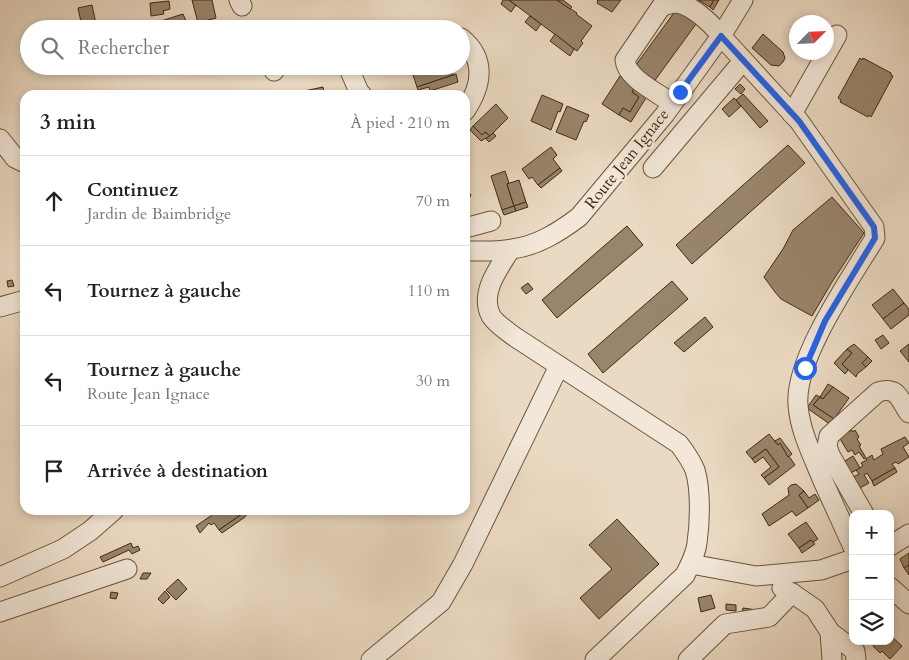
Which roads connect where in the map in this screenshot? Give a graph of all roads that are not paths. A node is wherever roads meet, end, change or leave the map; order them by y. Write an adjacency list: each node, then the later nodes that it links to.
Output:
1 (743, 0): 3 (street, Route Jean Ignace)
2 (837, 35): 10 (street)
3 (721, 36): 5 (street); 9 (street, Route Jean Ignace); 9 (street)
4 (470, 48): 8 (street)
5 (744, 61): 10 (street); 13 (street)
6 (351, 75): 7 (street)
7 (357, 90)
8 (470, 102)
9 (672, 103): 16 (street, Route Jean Ignace)
10 (792, 114): 25 (street)
11 (0, 139): 12 (street)
12 (20, 160)
13 (653, 168)
14 (491, 221): 15 (street)
15 (470, 227)
16 (510, 250): 17 (street, Route Jean Ignace); 20 (street)
17 (470, 251)
18 (20, 301): 19 (street)
19 (0, 307)
20 (559, 366): 28 (street); 37 (street)
21 (909, 413): 22 (street)
22 (862, 510)
23 (108, 515): 31 (street)
24 (909, 534): 26 (street)
25 (849, 538)
26 (894, 543)
27 (849, 560): 30 (street)
28 (691, 564): 30 (street); 38 (street)
29 (127, 569): 35 (street)
30 (756, 576): 33 (street)
31 (0, 577)
32 (894, 591): 34 (street)
33 (792, 593): 36 (street); 39 (street)
34 (909, 604)
35 (0, 612)
36 (830, 632): 40 (street); 41 (street)
37 (371, 660)
38 (595, 660)
39 (688, 660)
40 (832, 660)
41 (856, 660)

